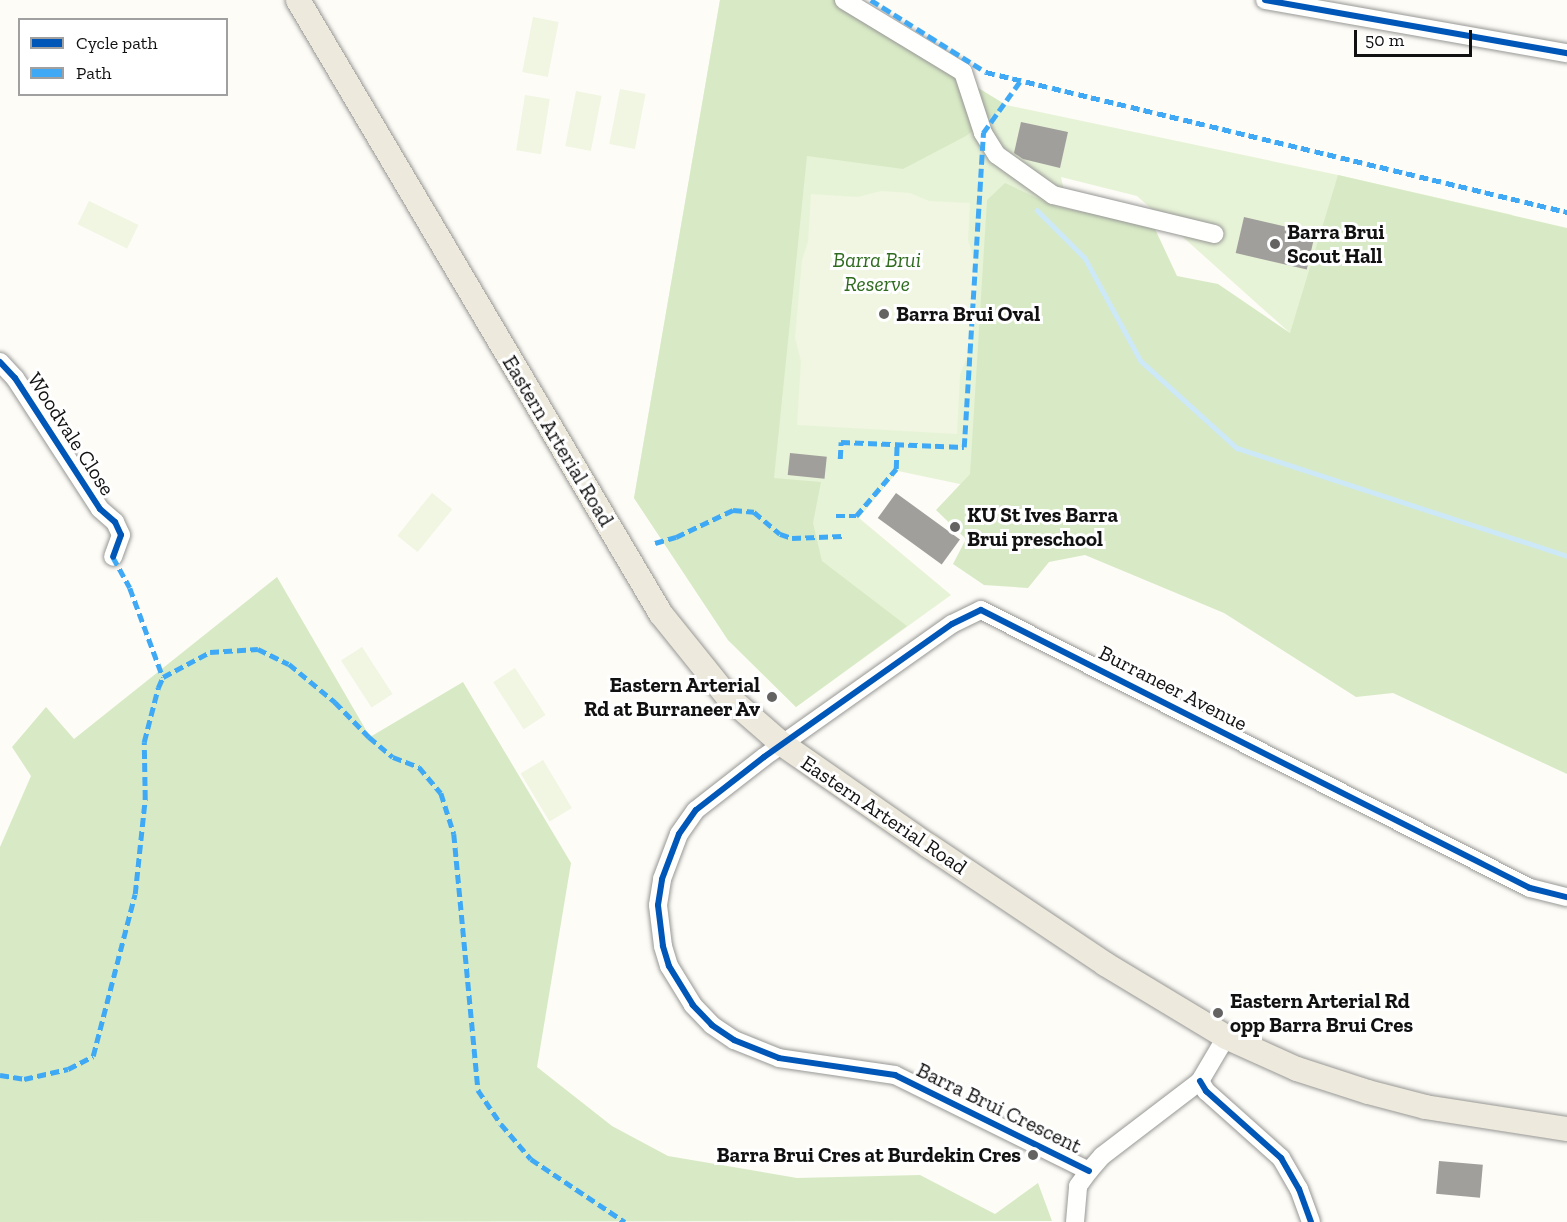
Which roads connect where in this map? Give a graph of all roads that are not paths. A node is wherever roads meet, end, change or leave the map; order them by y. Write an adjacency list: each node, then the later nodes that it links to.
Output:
1 (298, 0): 8 (main road, Eastern Arterial Road)
2 (843, 0): 5 (street)
3 (1265, 0): 4 (street)
4 (1567, 53)
5 (1214, 234)
6 (0, 362): 7 (street, Woodvale Close)
7 (113, 557)
8 (782, 744): 9 (street, Burraneer Avenue); 10 (main road, Eastern Arterial Road); 13 (street, Barra Brui Crescent)
9 (1567, 897)
10 (1226, 1037): 11 (street); 12 (main road, Eastern Arterial Road)
11 (1200, 1082): 13 (street); 15 (street)
12 (1567, 1129)
13 (1089, 1171): 14 (street)
14 (1075, 1222)
15 (1311, 1222)

